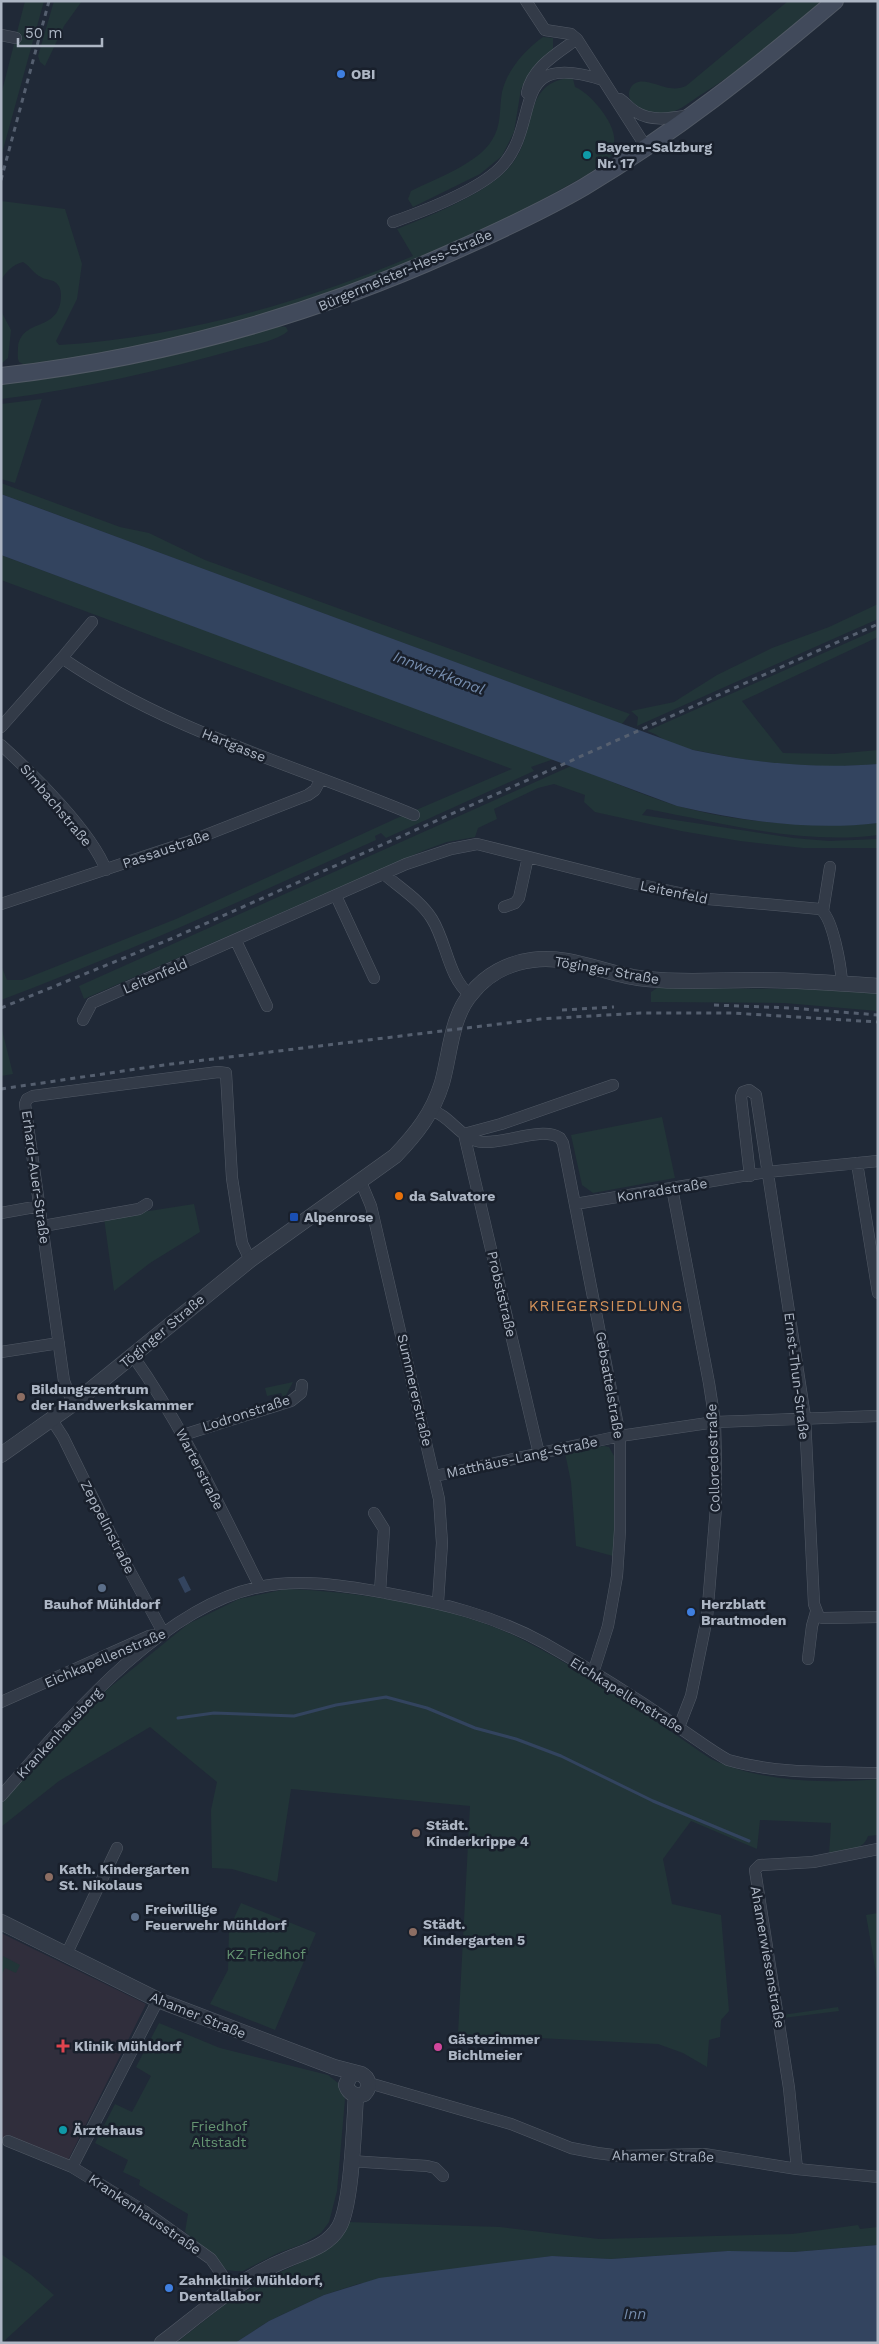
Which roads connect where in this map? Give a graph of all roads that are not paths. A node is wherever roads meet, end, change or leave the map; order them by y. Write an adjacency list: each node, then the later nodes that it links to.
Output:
1 (526, 1): 5 (street)
2 (835, 1): 9 (main road, Bürgermeister-Hess-Straße)
3 (1, 34): 4 (street)
4 (16, 38)
5 (577, 39): 6 (street); 8 (street)
6 (603, 80): 7 (street); 8 (street)
7 (614, 96): 9 (street); 10 (street)
8 (527, 102): 11 (street)
9 (695, 114): 10 (main road, Bürgermeister-Hess-Straße)
10 (646, 147): 12 (main road, Bürgermeister-Hess-Straße)
11 (394, 222)
12 (1, 376)
13 (92, 622): 14 (street)
14 (62, 658): 15 (street); 17 (street, Hartgasse)
15 (1, 727)
16 (1, 745): 21 (street, Simbachstraße)
17 (320, 779): 18 (street, Hartgasse); 21 (street, Passaustraße)
18 (414, 815)
19 (528, 857): 22 (street, Leitenfeld); 25 (street); 26 (street, Leitenfeld)
20 (830, 867): 26 (street)
21 (106, 870): 24 (street, Passaustraße)
22 (384, 874): 23 (street, Leitenfeld); 31 (street)
23 (336, 896): 27 (street, Leitenfeld); 28 (street)
24 (1, 904)
25 (504, 907)
26 (823, 911): 29 (street)
27 (236, 940): 32 (street); 33 (street, Leitenfeld)
28 (374, 978)
29 (842, 983): 30 (street, Töginger Straße); 31 (street, Töginger Straße)
30 (878, 986)
31 (470, 994): 35 (street, Töginger Straße)
32 (267, 1006)
33 (83, 1020)
34 (613, 1085): 36 (street)
35 (431, 1110): 36 (street); 41 (street, Töginger Straße)
36 (464, 1134): 44 (street, Gebsattelstraße); 61 (street, Probststraße)
37 (878, 1161): 38 (street, Konradstraße)
38 (857, 1163): 39 (street, Konradstraße); 49 (street)
39 (768, 1172): 40 (street, Konradstraße); 40 (street); 56 (street, Ernst-Thun-Straße)
40 (750, 1176): 42 (street, Konradstraße)
41 (361, 1182): 48 (street, Töginger Straße); 63 (street, Summererstraße)
42 (672, 1188): 44 (street, Konradstraße); 58 (street, Colloredostraße)
43 (146, 1204): 47 (street)
44 (575, 1204): 60 (street, Gebsattelstraße)
45 (40, 1206): 46 (street); 47 (street, Erhard-Auer-Straße); 48 (street, Erhard-Auer-Straße)
46 (1, 1213)
47 (43, 1226): 50 (street, Erhard-Auer-Straße)
48 (250, 1260): 52 (street, Töginger Straße)
49 (878, 1293)
50 (59, 1343): 51 (street); 54 (street, Erhard-Auer-Straße)
51 (1, 1352)
52 (133, 1356): 54 (street, Töginger Straße); 59 (street, Warterstraße)
53 (302, 1385): 59 (street, Lodronstraße)
54 (73, 1404): 57 (street, Töginger Straße)
55 (878, 1416): 56 (street, Matthäus-Lang-Straße)
56 (806, 1417): 58 (street, Matthäus-Lang-Straße); 68 (street, Ernst-Thun-Straße)
57 (52, 1420): 62 (street, Töginger Straße); 70 (street, Zeppelinstraße)
58 (715, 1422): 60 (street, Matthäus-Lang-Straße); 74 (street, Colloredostraße)
59 (183, 1435): 65 (street, Warterstraße)
60 (620, 1436): 61 (street, Matthäus-Lang-Straße); 72 (street, Gebsattelstraße)
61 (539, 1454): 63 (street, Matthäus-Lang-Straße)
62 (1, 1455)
63 (435, 1476): 67 (street, Summererstraße)
64 (374, 1513): 66 (street)
65 (260, 1587): 66 (street, Eichkapellenstraße); 70 (street, Eichkapellenstraße)
66 (380, 1592): 67 (street, Eichkapellenstraße)
67 (438, 1602): 72 (street, Eichkapellenstraße)
68 (818, 1614): 69 (street); 71 (street, Ernst-Thun-Straße)
69 (878, 1617)
70 (164, 1634): 73 (street, Eichkapellenstraße); 76 (street, Krankenhausberg)
71 (808, 1659)
72 (593, 1673): 74 (street, Eichkapellenstraße)
73 (1, 1702)
74 (679, 1727): 75 (street, Eichkapellenstraße)
75 (878, 1773)
76 (1, 1796)
77 (116, 1848): 80 (street)
78 (878, 1849): 86 (street, Ahamerwiesenstraße)
79 (1, 1922): 80 (street, Ahamer Straße)
80 (66, 1955): 81 (street, Ahamer Straße)
81 (158, 2000): 82 (street, Ahamer Straße); 85 (street)
82 (357, 2080): 84 (street); 86 (street, Ahamer Straße)
83 (8, 2142): 85 (street, Krankenhausstraße)
84 (350, 2161): 87 (street); 89 (street)
85 (72, 2167): 89 (street, Krankenhausstraße)
86 (797, 2170): 88 (street, Ahamer Straße)
87 (443, 2176)
88 (878, 2177)
89 (232, 2288): 90 (street)
90 (162, 2343)

